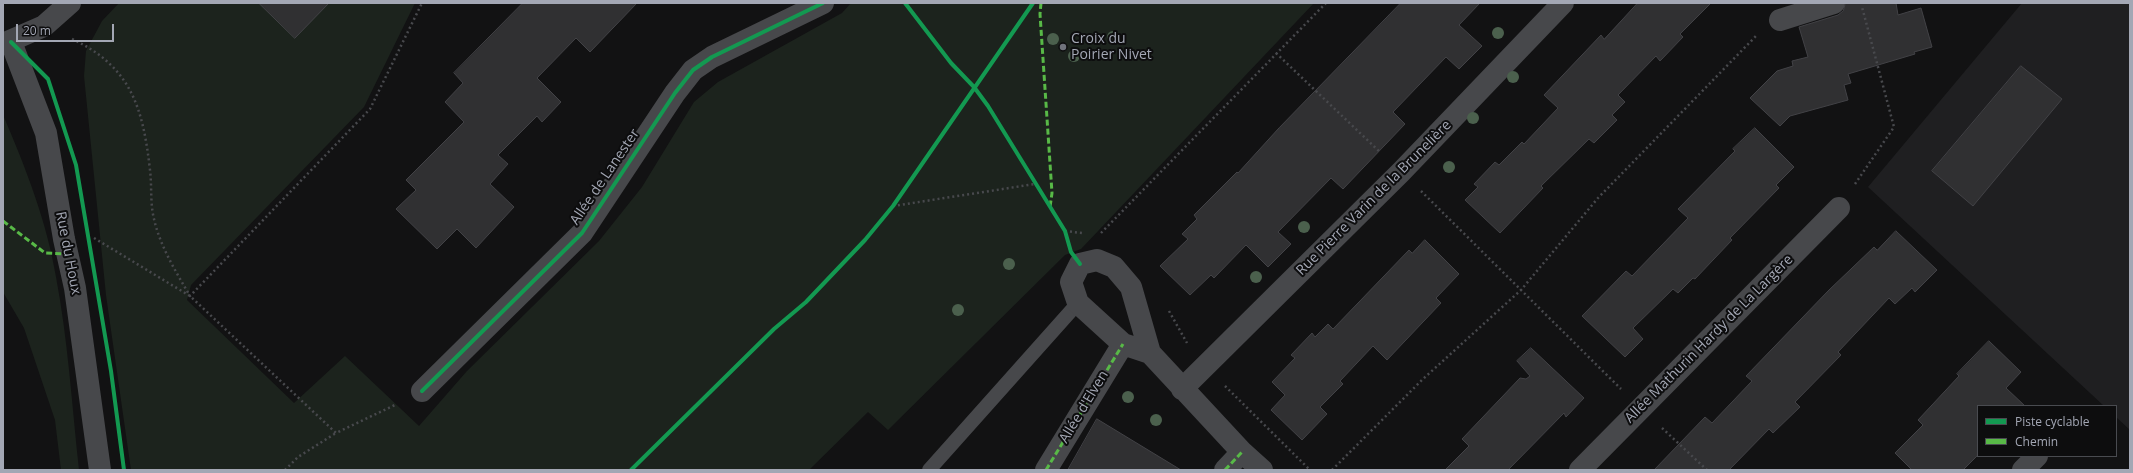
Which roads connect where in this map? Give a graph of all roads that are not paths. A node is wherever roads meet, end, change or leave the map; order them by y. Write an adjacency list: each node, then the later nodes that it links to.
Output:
1 (70, 3): 6 (street)
2 (823, 3): 12 (street, Allée de Lanester)
3 (1563, 3): 11 (street, Rue Pierre Varin de la Brunelière)
4 (1834, 3): 5 (street)
5 (1780, 20)
6 (7, 43): 15 (street, Rue du Houx)
7 (1839, 208): 20 (street, Allée Mathurin Hardy de La Largère)
8 (1078, 303): 9 (street); 10 (street); 16 (lane)
9 (1123, 344): 10 (street); 17 (street, Allée d'Elven)
10 (1150, 353): 11 (street)
11 (1182, 390): 13 (street)
12 (422, 392)
13 (1242, 452): 18 (street); 19 (street)
14 (2036, 457): 21 (street)
15 (100, 470)
16 (929, 470)
17 (1046, 470)
18 (1225, 470)
19 (1262, 470)
20 (1580, 470)
21 (2023, 470)

